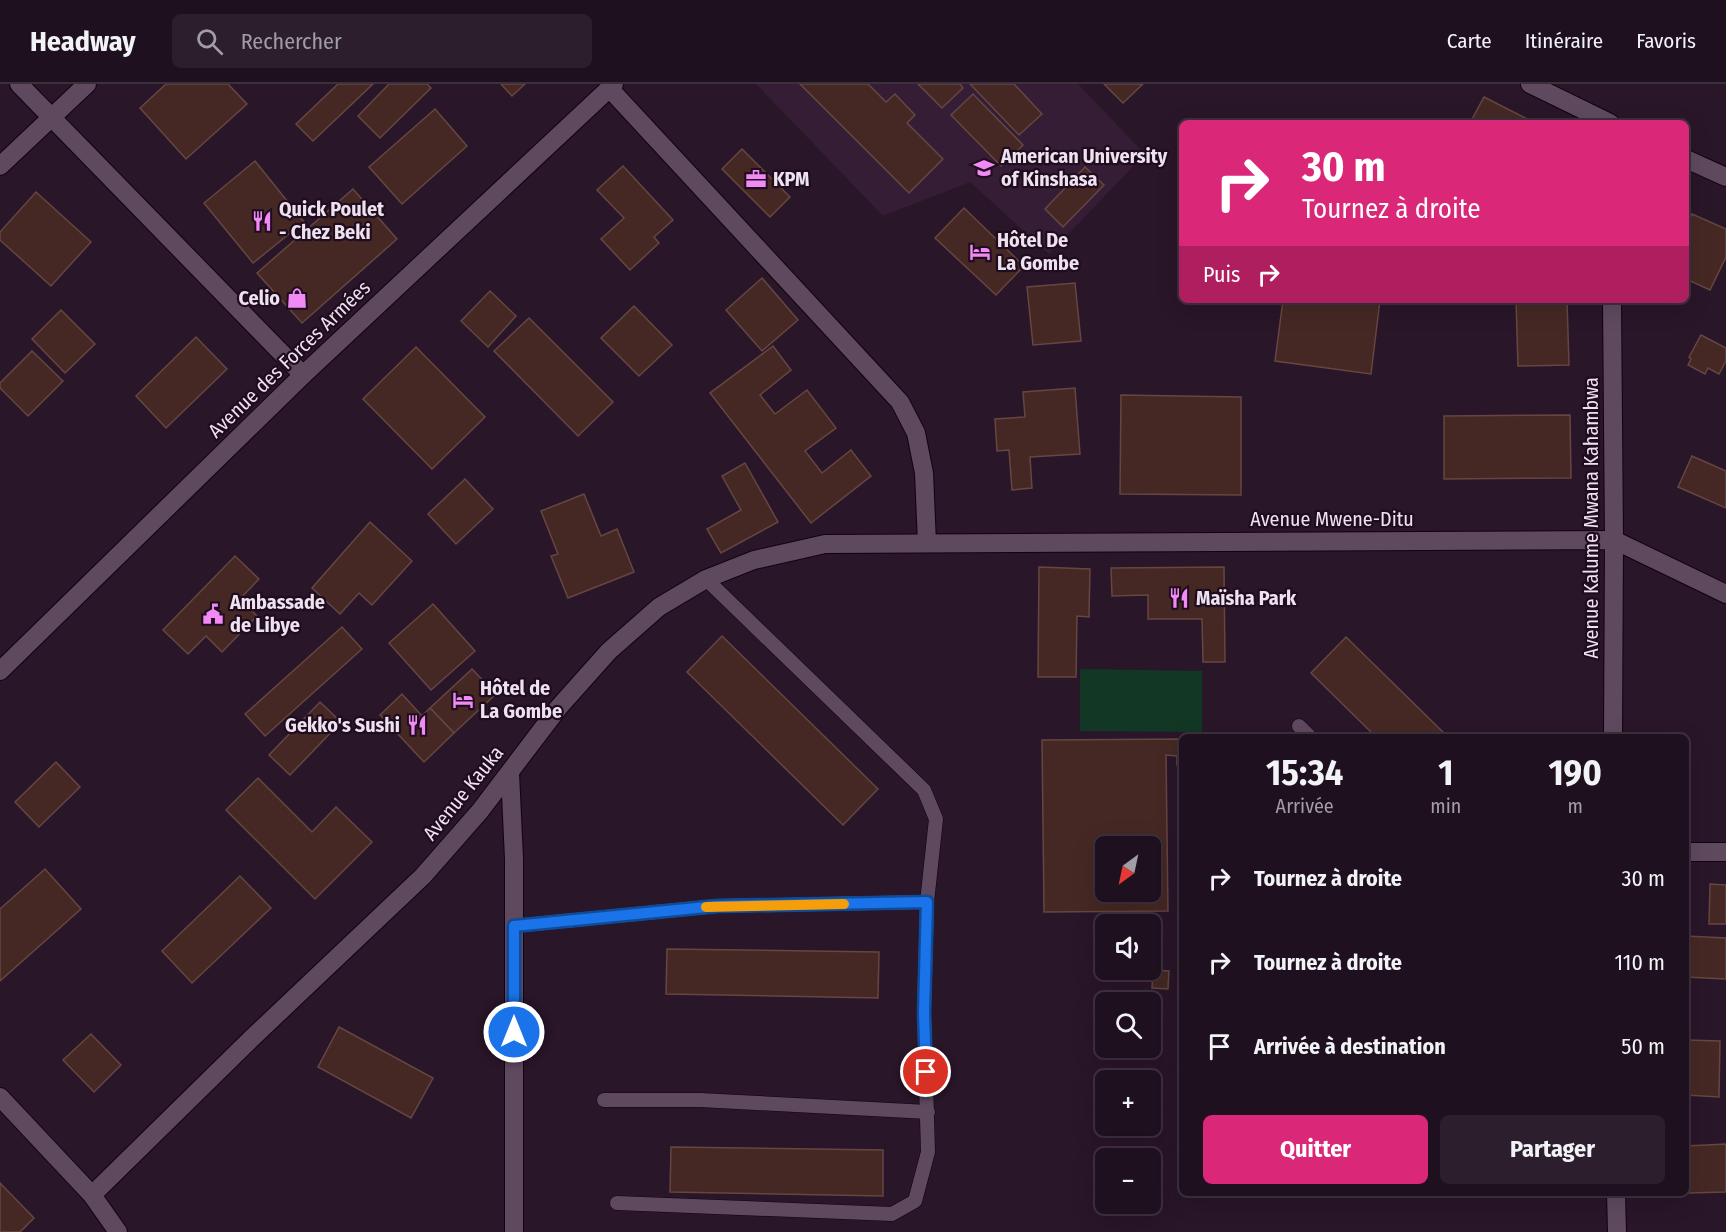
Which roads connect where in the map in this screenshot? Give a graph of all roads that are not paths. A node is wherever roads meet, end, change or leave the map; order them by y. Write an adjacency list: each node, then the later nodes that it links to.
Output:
1 (19, 84): 5 (street)
2 (87, 84): 5 (street)
3 (1530, 84): 6 (street)
4 (612, 86): 11 (street, Avenue des Forces Armées); 13 (street)
5 (52, 117): 8 (street); 11 (street)
6 (1604, 120)
7 (1689, 160): 9 (street)
8 (0, 166)
9 (1726, 177)
10 (1612, 303): 12 (street, Avenue Kalume Mwana Kahambwa)
11 (303, 375): 16 (street, Avenue des Forces Armées)
12 (1614, 540): 13 (street, Avenue Mwene-Ditu); 15 (street, Avenue Mwene-Ditu); 17 (street, Avenue Kalume Mwana Kahambwa)
13 (927, 543): 14 (street, Avenue Kauka)
14 (706, 579): 18 (street, Avenue Kauka); 21 (lane)
15 (1726, 594)
16 (0, 671)
17 (1613, 734)
18 (510, 773): 22 (street); 26 (street, Avenue Kauka)
19 (1689, 852): 20 (street)
20 (1726, 852)
21 (927, 902): 22 (lane); 25 (lane)
22 (514, 926): 30 (street)
23 (0, 1097): 26 (street)
24 (604, 1100): 25 (lane)
25 (928, 1112): 28 (lane)
26 (92, 1195): 29 (street)
27 (1617, 1196): 31 (street)
28 (617, 1203)
29 (118, 1232)
30 (513, 1232)
31 (1617, 1232)

